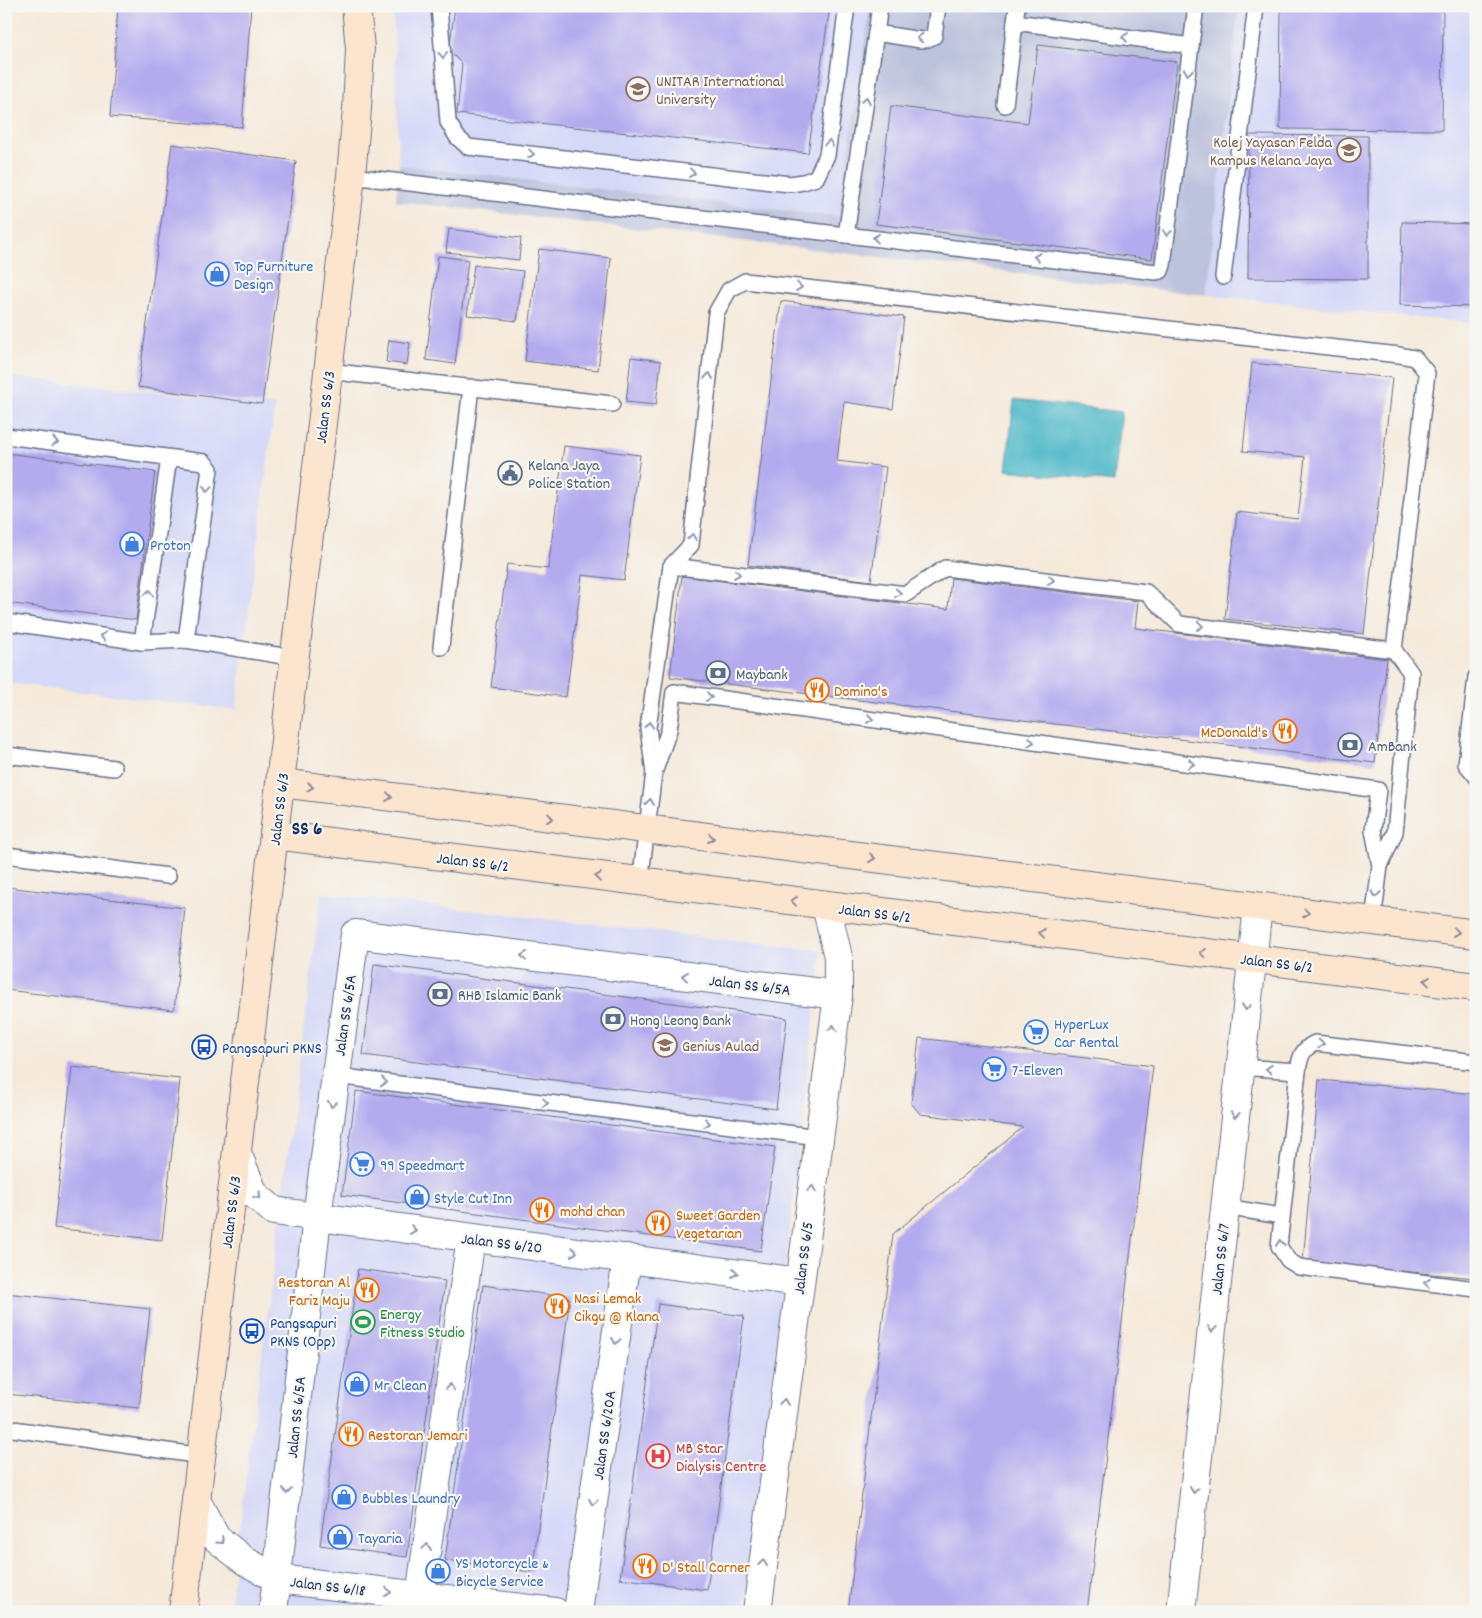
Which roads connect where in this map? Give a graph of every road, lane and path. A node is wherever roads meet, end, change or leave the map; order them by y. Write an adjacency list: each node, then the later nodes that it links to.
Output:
1 (356, 6): 13 (street, Jalan SS 6/3)
2 (439, 6): 3 (lane, one-way to 3)
3 (847, 6)
4 (880, 6): 10 (lane)
5 (938, 6): 10 (lane, one-way to 10)
6 (1017, 6): 9 (lane)
7 (1196, 6): 11 (lane)
8 (1256, 6): 15 (lane)
9 (1014, 22): 11 (lane, one-way to 9); 12 (lane)
10 (876, 33): 14 (lane, one-way to 10)
11 (1191, 46): 14 (lane, one-way to 14)
12 (1005, 105)
13 (351, 176): 14 (lane); 16 (street, Jalan SS 6/3)
14 (846, 235)
15 (1223, 277)
16 (328, 370): 17 (lane); 27 (street, Jalan SS 6/3)
17 (471, 387): 18 (lane); 25 (lane)
18 (612, 404)
19 (6, 436): 20 (lane, one-way to 20)
20 (169, 458): 23 (lane, one-way to 23); 24 (lane, one-way to 20)
21 (671, 566): 26 (lane, one-way to 26); 26 (lane, one-way to 26); 32 (lane, one-way to 21)
22 (6, 622): 24 (lane, one-way to 22)
23 (186, 640): 24 (lane); 27 (lane)
24 (142, 642)
25 (441, 647)
26 (1394, 650): 38 (lane)
27 (295, 658): 34 (street, Jalan SS 6/3)
28 (1476, 677): 29 (lane)
29 (1474, 704): 33 (lane)
30 (6, 755): 31 (lane)
31 (114, 768)
32 (654, 773): 35 (lane, one-way to 32); 38 (lane, one-way to 38)
33 (1476, 776)
34 (281, 783): 35 (street, one-way to 35); 36 (street, Jalan SS 6/3)
35 (647, 830): 40 (lane); 42 (street, one-way to 42)
36 (275, 835): 40 (street, Jalan SS 6/2, one-way to 36); 53 (street, Jalan SS 6/3)
37 (6, 855): 39 (lane)
38 (1380, 866): 43 (lane, one-way to 43)
39 (168, 876)
40 (640, 882): 41 (street, Jalan SS 6/2, one-way to 40)
41 (826, 905): 45 (street, Jalan SS 6/2, one-way to 41); 47 (street, Jalan SS 6/5)
42 (1258, 906): 43 (street, one-way to 43); 45 (street, Jalan SS 6/7)
43 (1373, 921): 44 (street, one-way to 44)
44 (1476, 934)
45 (1251, 959): 46 (street, Jalan SS 6/2, one-way to 45); 49 (street, Jalan SS 6/7, one-way to 49)
46 (1476, 987)
47 (838, 995): 51 (street, Jalan SS 6/5A, one-way to 51); 52 (street, Jalan SS 6/5, one-way to 47)
48 (1476, 1062): 50 (lane, one-way to 48)
49 (1240, 1067): 50 (lane, one-way to 49); 54 (street, Jalan SS 6/7, one-way to 54)
50 (1298, 1071): 55 (lane)
51 (336, 1076): 52 (lane, one-way to 52); 56 (street, Jalan SS 6/5A, one-way to 56)
52 (818, 1137): 59 (street, Jalan SS 6/5, one-way to 52)
53 (237, 1153): 56 (street, Jalan SS 6/20, one-way to 56); 62 (street, Jalan SS 6/3)
54 (1225, 1207): 55 (lane); 71 (street, Jalan SS 6/7, one-way to 71)
55 (1281, 1216): 60 (lane, one-way to 55)
56 (317, 1217): 57 (street, Jalan SS 6/20, one-way to 57); 64 (street, Jalan SS 6/5A, one-way to 64)
57 (471, 1238): 58 (street, Jalan SS 6/20, one-way to 58); 65 (street, one-way to 57)
58 (627, 1258): 59 (street, Jalan SS 6/20, one-way to 59); 69 (street, Jalan SS 6/20A, one-way to 69)
59 (799, 1282): 70 (street, Jalan SS 6/5, one-way to 59)
60 (1476, 1289)
61 (6, 1428): 62 (lane)
62 (202, 1456): 63 (street, Jalan SS 6/3)
63 (196, 1500): 64 (street, Jalan SS 6/18, one-way to 64); 66 (street, Jalan SS 6/3)
64 (278, 1579): 65 (street, Jalan SS 6/18, one-way to 65); 67 (street, Jalan SS 6/5A)
65 (420, 1596): 68 (street, Jalan SS 6/18)
66 (184, 1612)
67 (273, 1612)
68 (554, 1612)
69 (578, 1612)
70 (757, 1612)
71 (1181, 1612)

